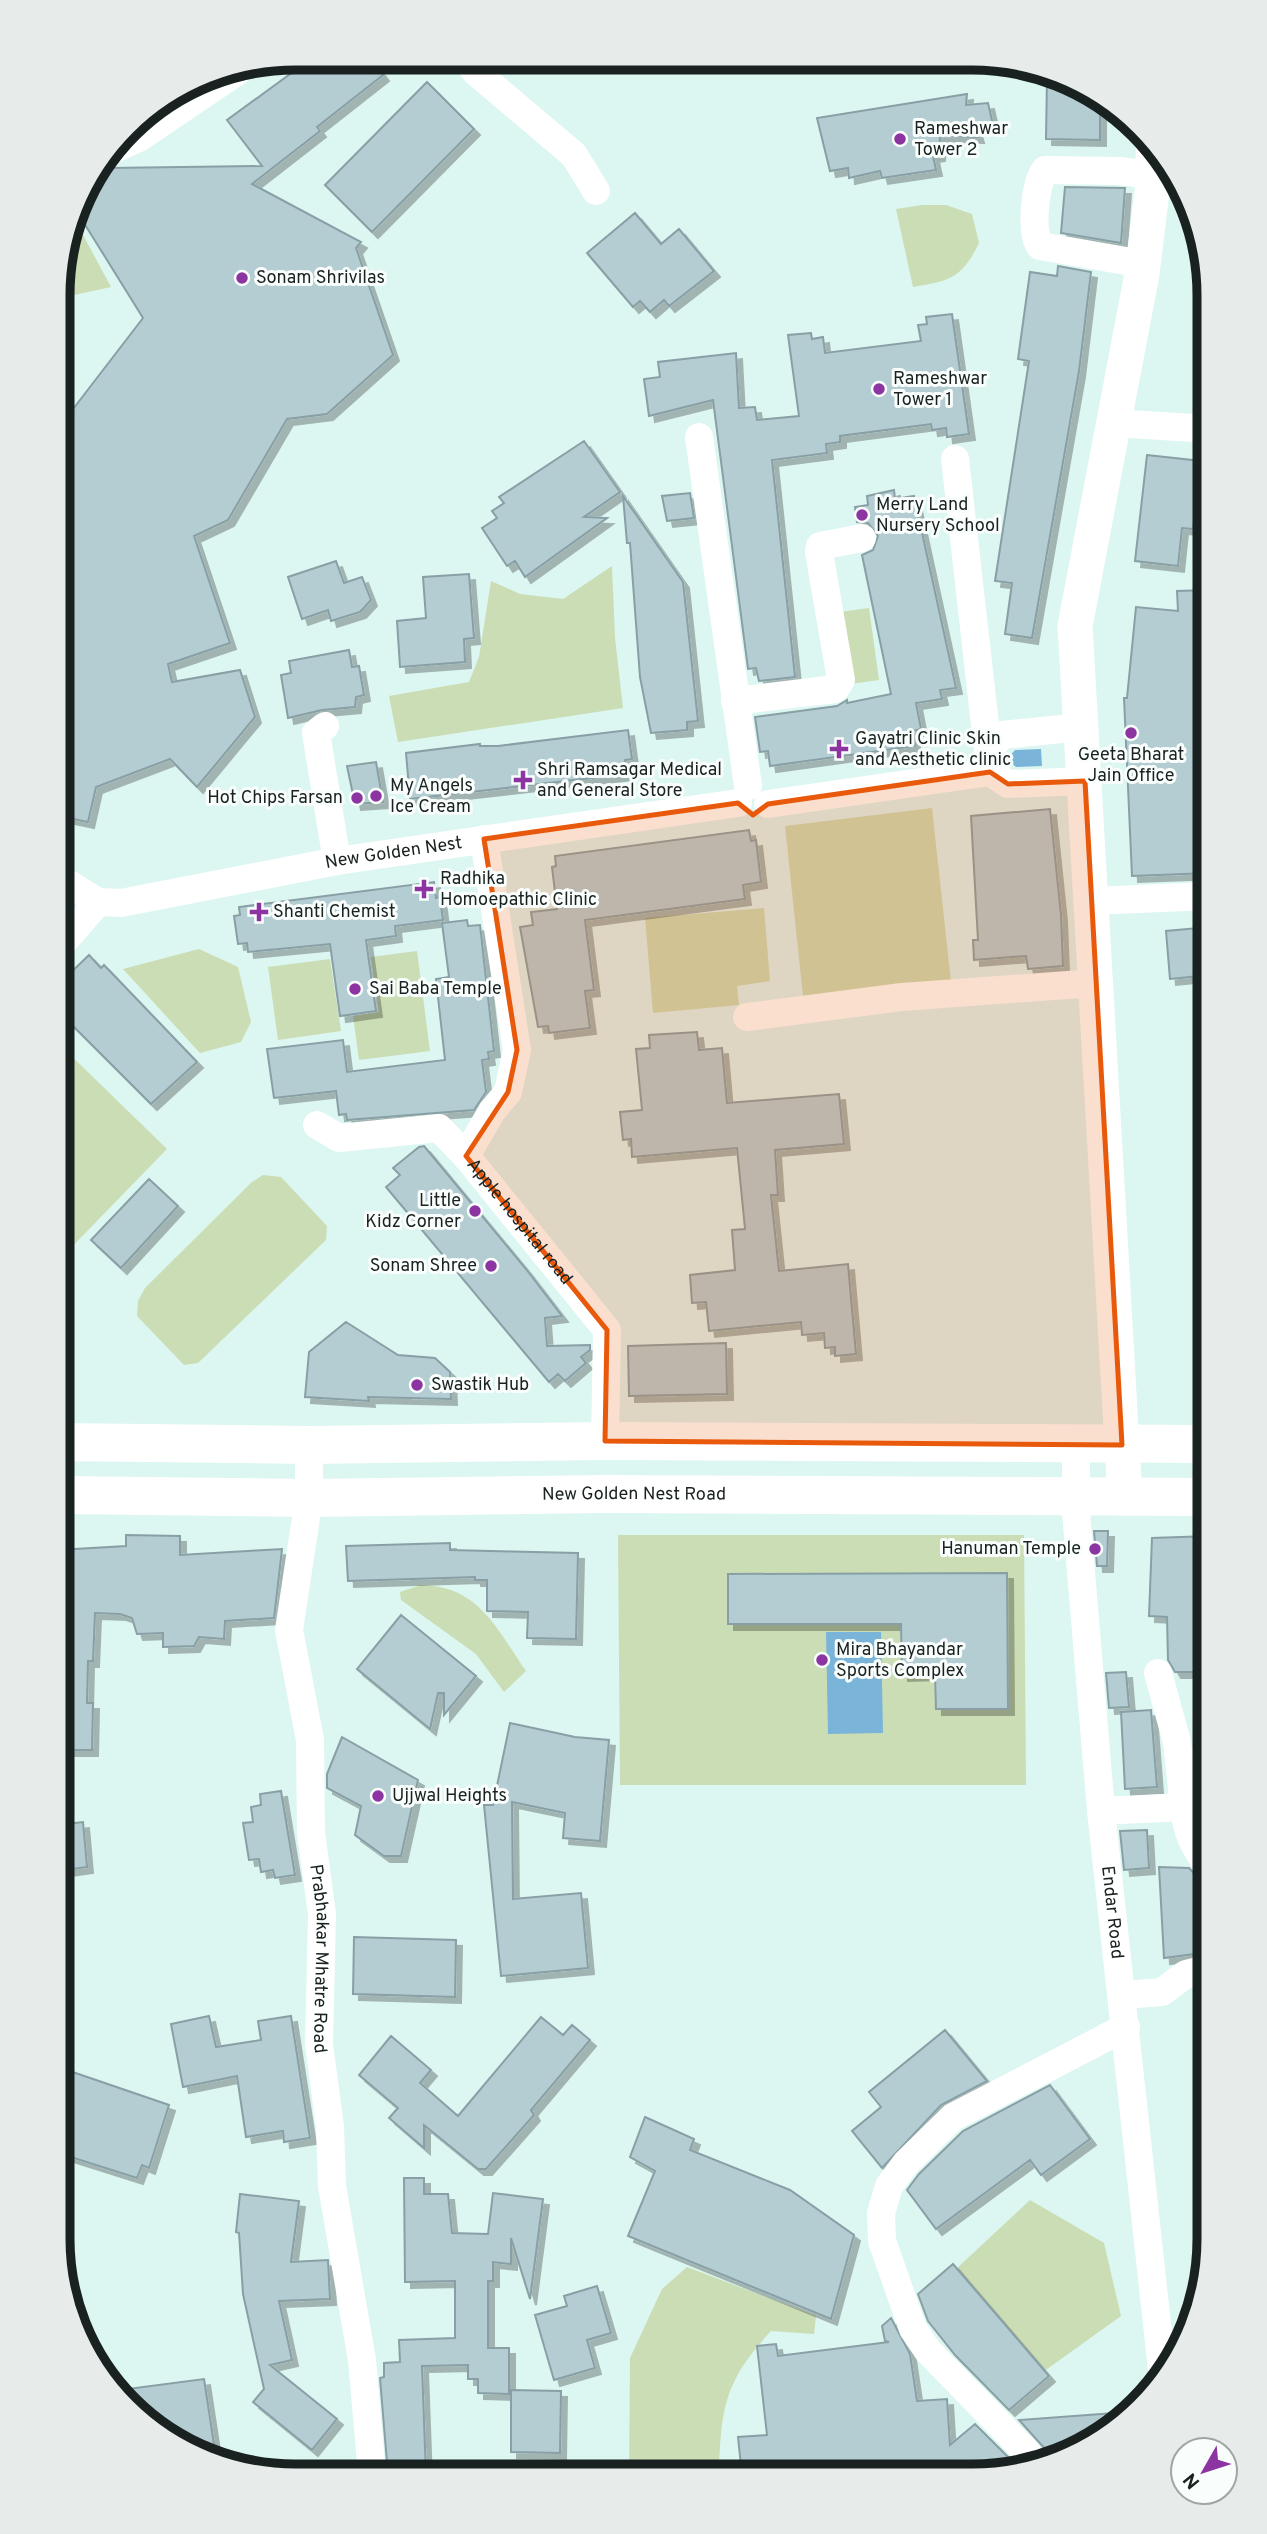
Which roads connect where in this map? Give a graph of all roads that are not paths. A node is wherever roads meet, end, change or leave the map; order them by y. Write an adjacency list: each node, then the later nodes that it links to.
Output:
1 (474, 70): 5 (street)
2 (220, 83): 3 (street)
3 (131, 141)
4 (1153, 164): 6 (street); 6 (street)
5 (596, 191)
6 (1143, 264): 7 (street)
7 (1114, 423): 8 (street); 14 (street)
8 (1197, 428)
9 (696, 448): 12 (street)
10 (955, 458): 15 (street)
11 (862, 538): 12 (street)
12 (735, 701): 17 (street)
13 (326, 726): 19 (street)
14 (1081, 727): 15 (street, New Golden Nest); 16 (street)
15 (989, 761): 16 (street, New Golden Nest); 17 (street, New Golden Nest)
16 (1085, 781): 22 (street)
17 (751, 798): 18 (street, New Golden Nest)
18 (484, 839): 19 (street, New Golden Nest); 28 (street, Apple hospital road)
19 (337, 861): 23 (street, New Golden Nest)
20 (70, 885): 23 (street)
21 (1197, 897): 22 (street)
22 (1090, 901): 25 (street)
23 (98, 902): 24 (street)
24 (70, 934)
25 (1096, 983): 26 (street); 34 (street)
26 (747, 1017)
27 (317, 1125): 28 (street)
28 (466, 1156): 29 (street, Apple hospital road)
29 (605, 1441): 32 (main road); 33 (main road)
30 (70, 1442): 32 (main road)
31 (1197, 1444): 34 (main road)
32 (309, 1445): 37 (street, Prabhakar Mhatre Road)
33 (1076, 1445): 34 (main road); 39 (street, Endar Road)
34 (1122, 1445): 38 (street)
35 (70, 1495): 37 (main road, New Golden Nest Road)
36 (1197, 1497): 38 (main road, New Golden Nest Road)
37 (309, 1498): 39 (main road, New Golden Nest Road); 49 (street, Prabhakar Mhatre Road)
38 (1125, 1498): 39 (main road, New Golden Nest Road)
39 (1076, 1499): 42 (street, Endar Road)
40 (1158, 1673): 41 (street)
41 (1184, 1807): 42 (street); 43 (street)
42 (1101, 1811): 45 (street, Endar Road)
43 (1197, 1852)
44 (1197, 1971): 45 (street)
45 (1123, 1995): 46 (street, Endar Road)
46 (1126, 2027): 47 (street, Endar Road); 48 (street)
47 (1161, 2360)
48 (1030, 2456)
49 (371, 2464)

